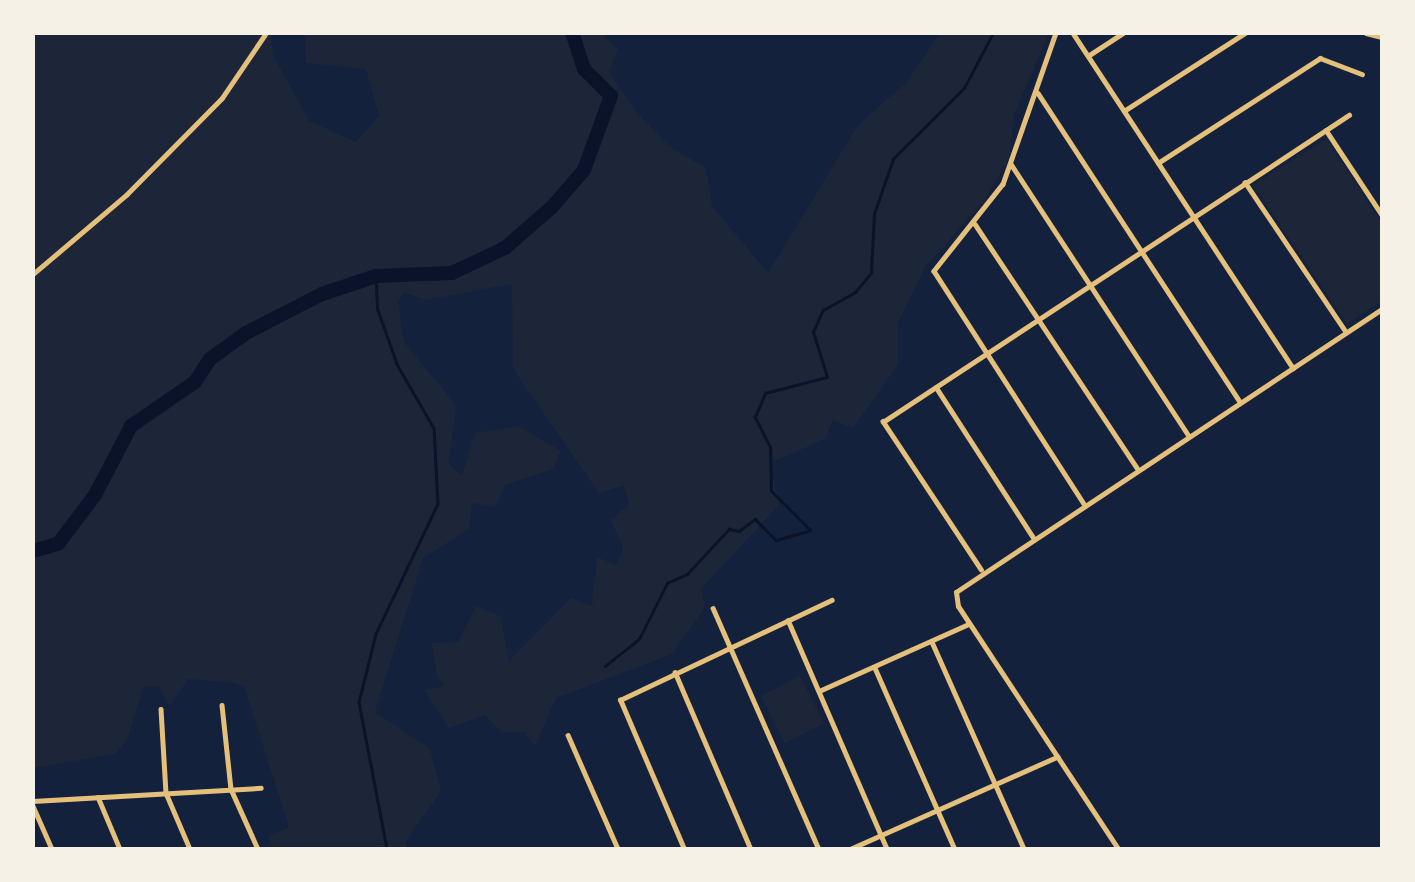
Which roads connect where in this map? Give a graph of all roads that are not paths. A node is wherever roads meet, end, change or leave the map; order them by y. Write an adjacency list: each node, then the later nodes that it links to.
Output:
1 (266, 33): 21 (street)
2 (1056, 33): 10 (street)
3 (1073, 33): 8 (street)
4 (1123, 33): 8 (street)
5 (1245, 33): 11 (street)
6 (1366, 33): 7 (street)
7 (1382, 37)
8 (1088, 56): 11 (street)
9 (1362, 74): 14 (street)
10 (1038, 93): 15 (street); 20 (street)
11 (1124, 111): 14 (street)
12 (1349, 115): 13 (street)
13 (1326, 130): 16 (street); 17 (street)
14 (1158, 163): 18 (street)
15 (1011, 164): 19 (street); 22 (street)
16 (1245, 182): 18 (street); 25 (street)
17 (1382, 215)
18 (1193, 216): 20 (street); 27 (street)
19 (975, 224): 24 (street); 26 (street)
20 (1142, 250): 22 (street); 29 (street)
21 (33, 274)
22 (1090, 285): 24 (street); 30 (street)
23 (1382, 309): 25 (street)
24 (1038, 319): 26 (street); 31 (street)
25 (1346, 333): 27 (street)
26 (986, 353): 28 (street); 32 (street)
27 (1293, 368): 29 (street)
28 (936, 387): 33 (street); 34 (street)
29 (1240, 402): 30 (street)
30 (1189, 436): 31 (street)
31 (1138, 469): 32 (street)
32 (1085, 505): 33 (street)
33 (1033, 537): 34 (street)
34 (981, 570): 35 (street)
35 (956, 592): 39 (street)
36 (832, 600): 38 (street)
37 (713, 608): 41 (street)
38 (788, 621): 41 (street); 44 (street)
39 (969, 624): 40 (street); 48 (street)
40 (932, 642): 42 (street); 49 (street)
41 (730, 647): 43 (street); 64 (street)
42 (875, 668): 44 (street); 55 (street)
43 (675, 672): 62 (street); 63 (street)
44 (819, 691): 56 (street)
45 (222, 705): 51 (street)
46 (161, 709): 52 (street)
47 (568, 735): 61 (street)
48 (1057, 757): 49 (street); 69 (street)
49 (996, 784): 55 (street); 68 (street)
50 (261, 788): 51 (street)
51 (231, 789): 52 (street); 60 (street)
52 (166, 793): 53 (street); 59 (street)
53 (98, 797): 54 (street); 58 (street)
54 (33, 804): 57 (street)
55 (938, 810): 56 (street); 67 (street)
56 (880, 835): 65 (street); 66 (street)
57 (52, 849)
58 (120, 849)
59 (190, 849)
60 (258, 849)
61 (618, 849)
62 (684, 849)
63 (751, 849)
64 (819, 849)
65 (849, 849)
66 (887, 849)
67 (955, 849)
68 (1024, 849)
69 (1118, 849)

